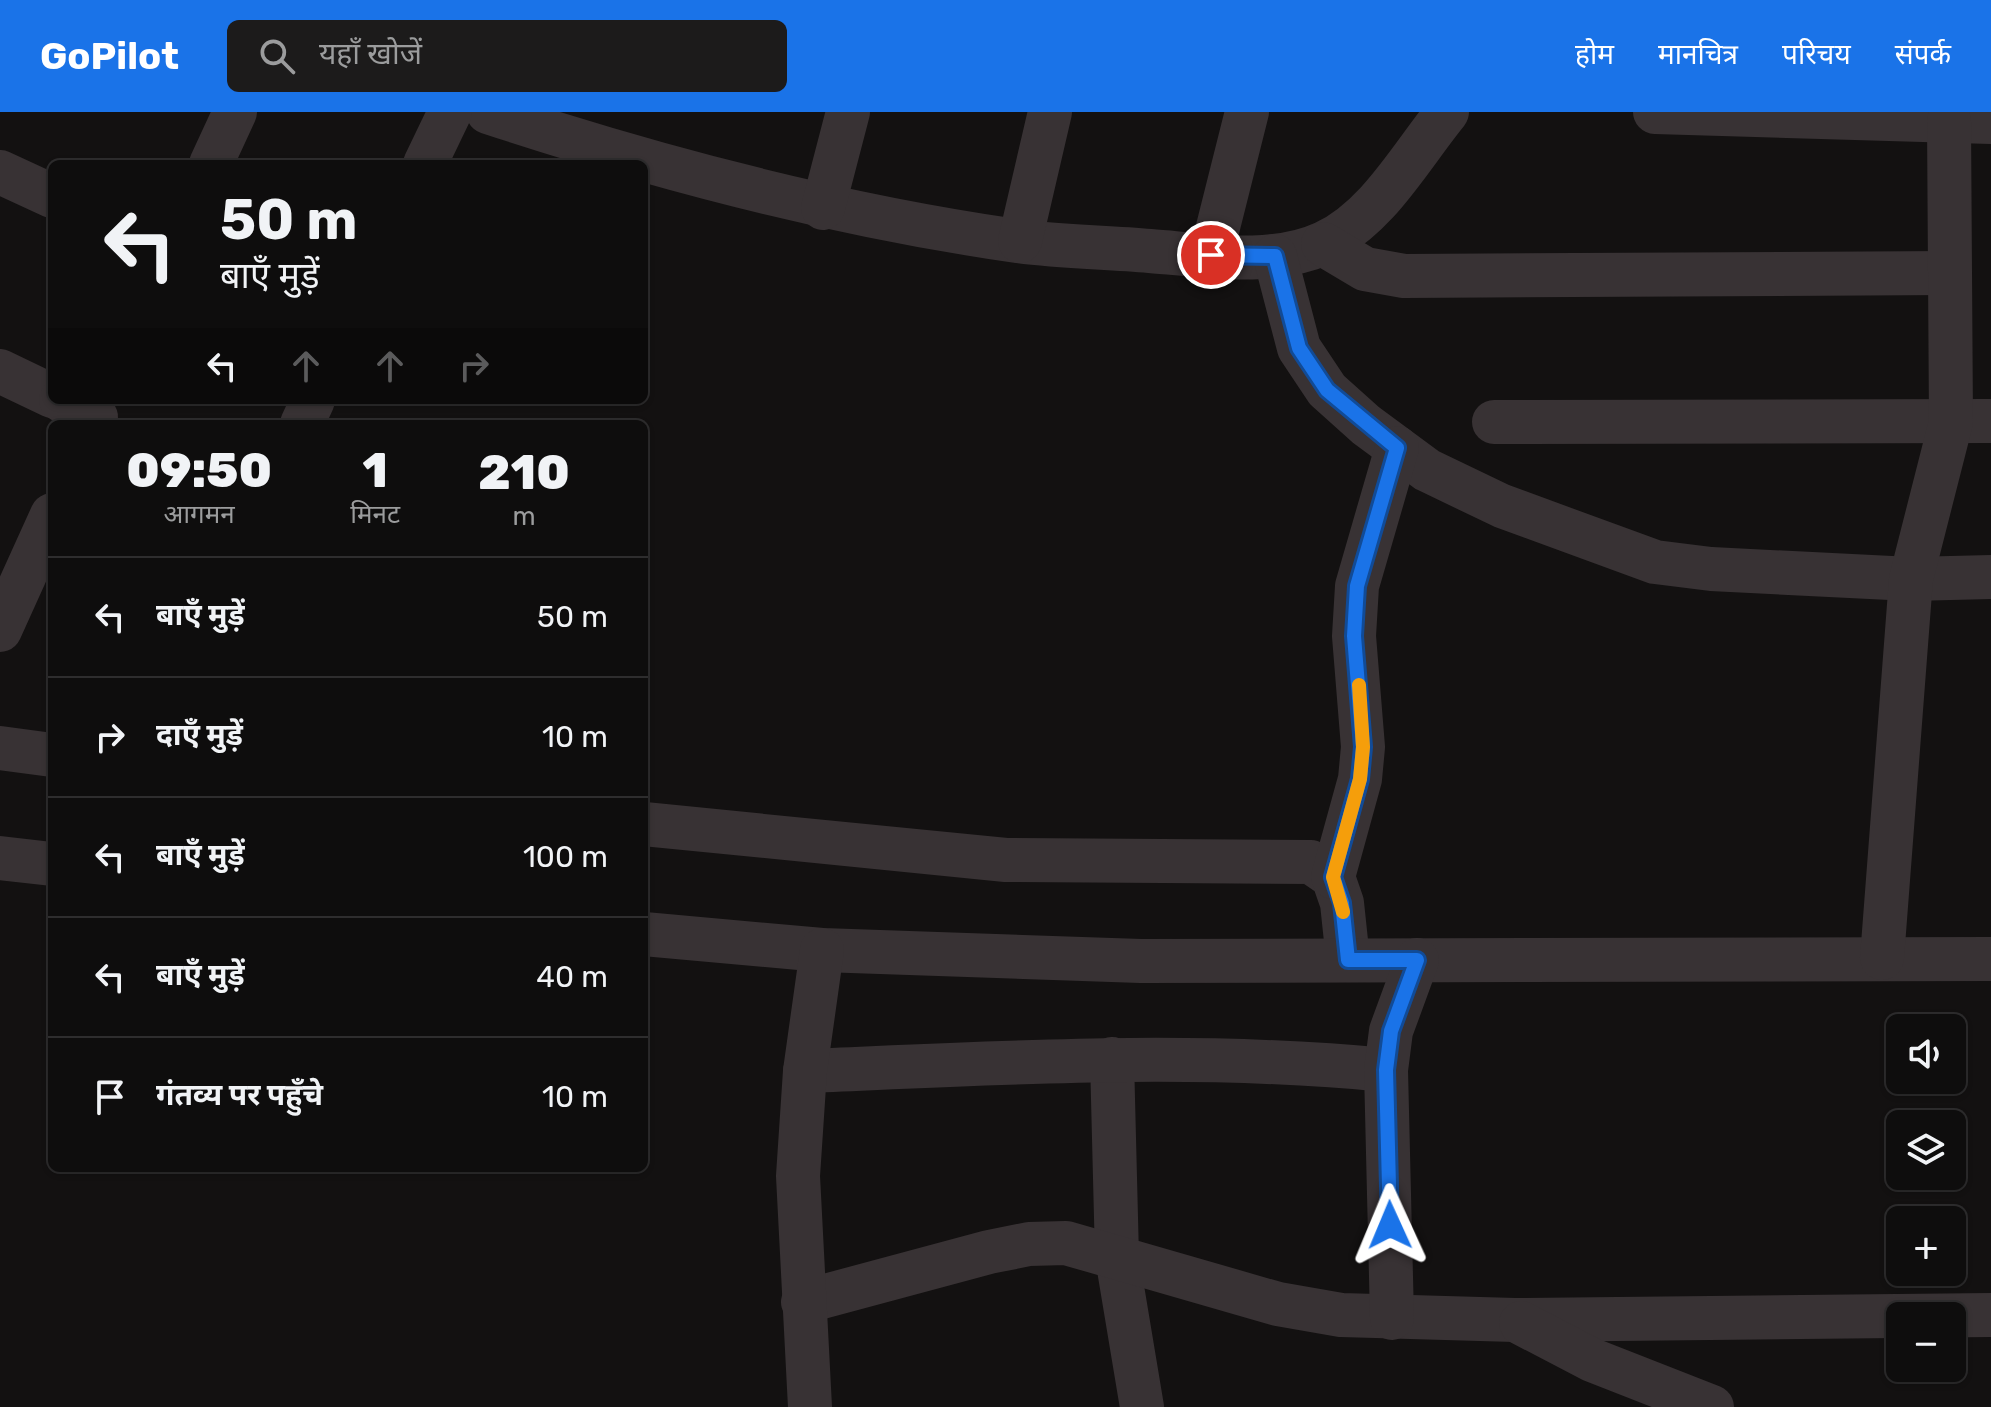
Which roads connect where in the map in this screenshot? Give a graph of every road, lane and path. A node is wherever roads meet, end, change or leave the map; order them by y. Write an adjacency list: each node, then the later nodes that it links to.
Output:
1 (235, 112): 10 (street)
2 (450, 112): 11 (street)
3 (488, 112): 12 (street)
4 (848, 112): 16 (street)
5 (1050, 112): 17 (street)
6 (1247, 112): 19 (street)
7 (1447, 112): 18 (street)
8 (1655, 112): 9 (street)
9 (1970, 122): 21 (street)
10 (213, 160)
11 (427, 160)
12 (637, 160)
13 (648, 163): 16 (street)
14 (0, 172): 15 (street)
15 (48, 194)
16 (823, 208): 17 (street)
17 (1020, 241): 19 (street)
18 (1323, 244): 20 (street); 21 (street)
19 (1211, 255): 20 (street)
20 (1275, 256): 26 (street)
21 (1950, 273): 24 (street)
22 (0, 371): 23 (street)
23 (48, 394)
24 (1971, 421): 25 (street); 30 (street)
25 (1494, 422)
26 (1397, 448): 30 (street); 37 (street)
27 (48, 520): 28 (street)
28 (14, 562): 31 (street)
29 (1991, 577): 30 (street)
30 (1911, 579): 40 (street)
31 (0, 630)
32 (0, 748): 33 (street)
33 (48, 754)
34 (648, 824): 37 (street)
35 (0, 858): 36 (street)
36 (48, 864)
37 (1333, 877): 42 (street)
38 (648, 934): 39 (street)
39 (822, 950): 42 (street); 46 (street)
40 (1882, 958): 41 (street); 43 (street)
41 (1991, 959)
42 (1348, 960): 43 (street)
43 (1417, 960): 45 (street)
44 (1112, 1059): 45 (street); 46 (street); 47 (street)
45 (1386, 1070): 50 (street)
46 (805, 1071): 48 (street)
47 (1117, 1257): 48 (street); 50 (street); 53 (street)
48 (803, 1302): 52 (street)
49 (1991, 1315): 51 (street)
50 (1392, 1318): 51 (street)
51 (1515, 1320): 54 (street)
52 (810, 1407)
53 (1142, 1407)
54 (1712, 1407)

